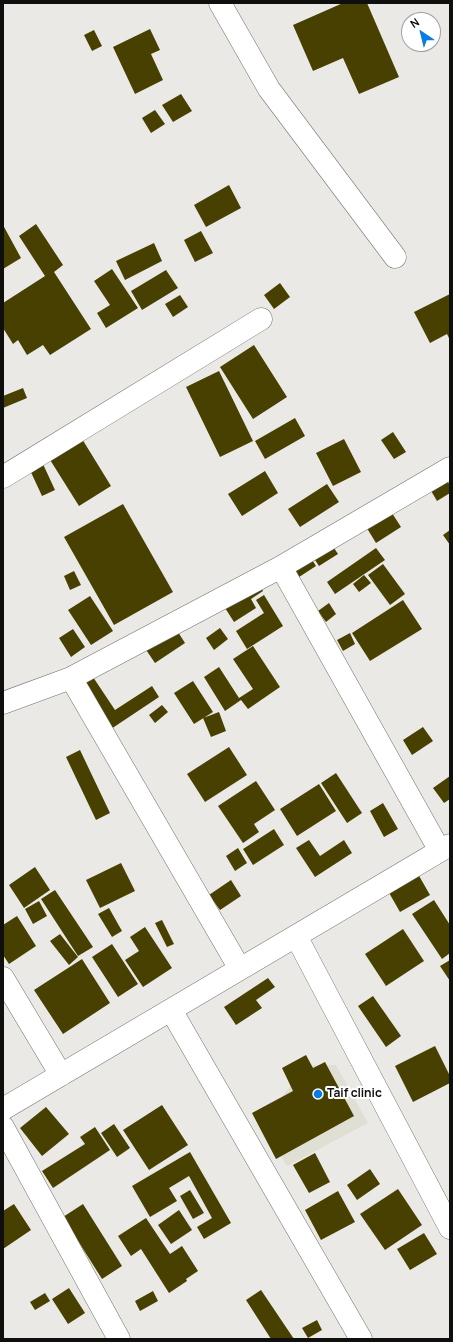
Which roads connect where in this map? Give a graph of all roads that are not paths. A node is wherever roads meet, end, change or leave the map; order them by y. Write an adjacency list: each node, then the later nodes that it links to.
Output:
1 (220, 3): 2 (street)
2 (395, 257)
3 (261, 319): 5 (street)
4 (450, 468): 6 (street)
5 (3, 477)
6 (281, 567): 7 (street); 9 (street)
7 (71, 678): 8 (street); 11 (street)
8 (3, 703)
9 (445, 848): 10 (street)
10 (296, 936): 11 (street); 17 (street)
11 (240, 969): 13 (street)
12 (3, 978): 14 (street)
13 (171, 1010): 14 (street); 19 (street)
14 (61, 1075): 15 (street)
15 (3, 1109)
16 (3, 1127): 18 (street)
17 (450, 1228)
18 (119, 1339)
19 (361, 1339)

